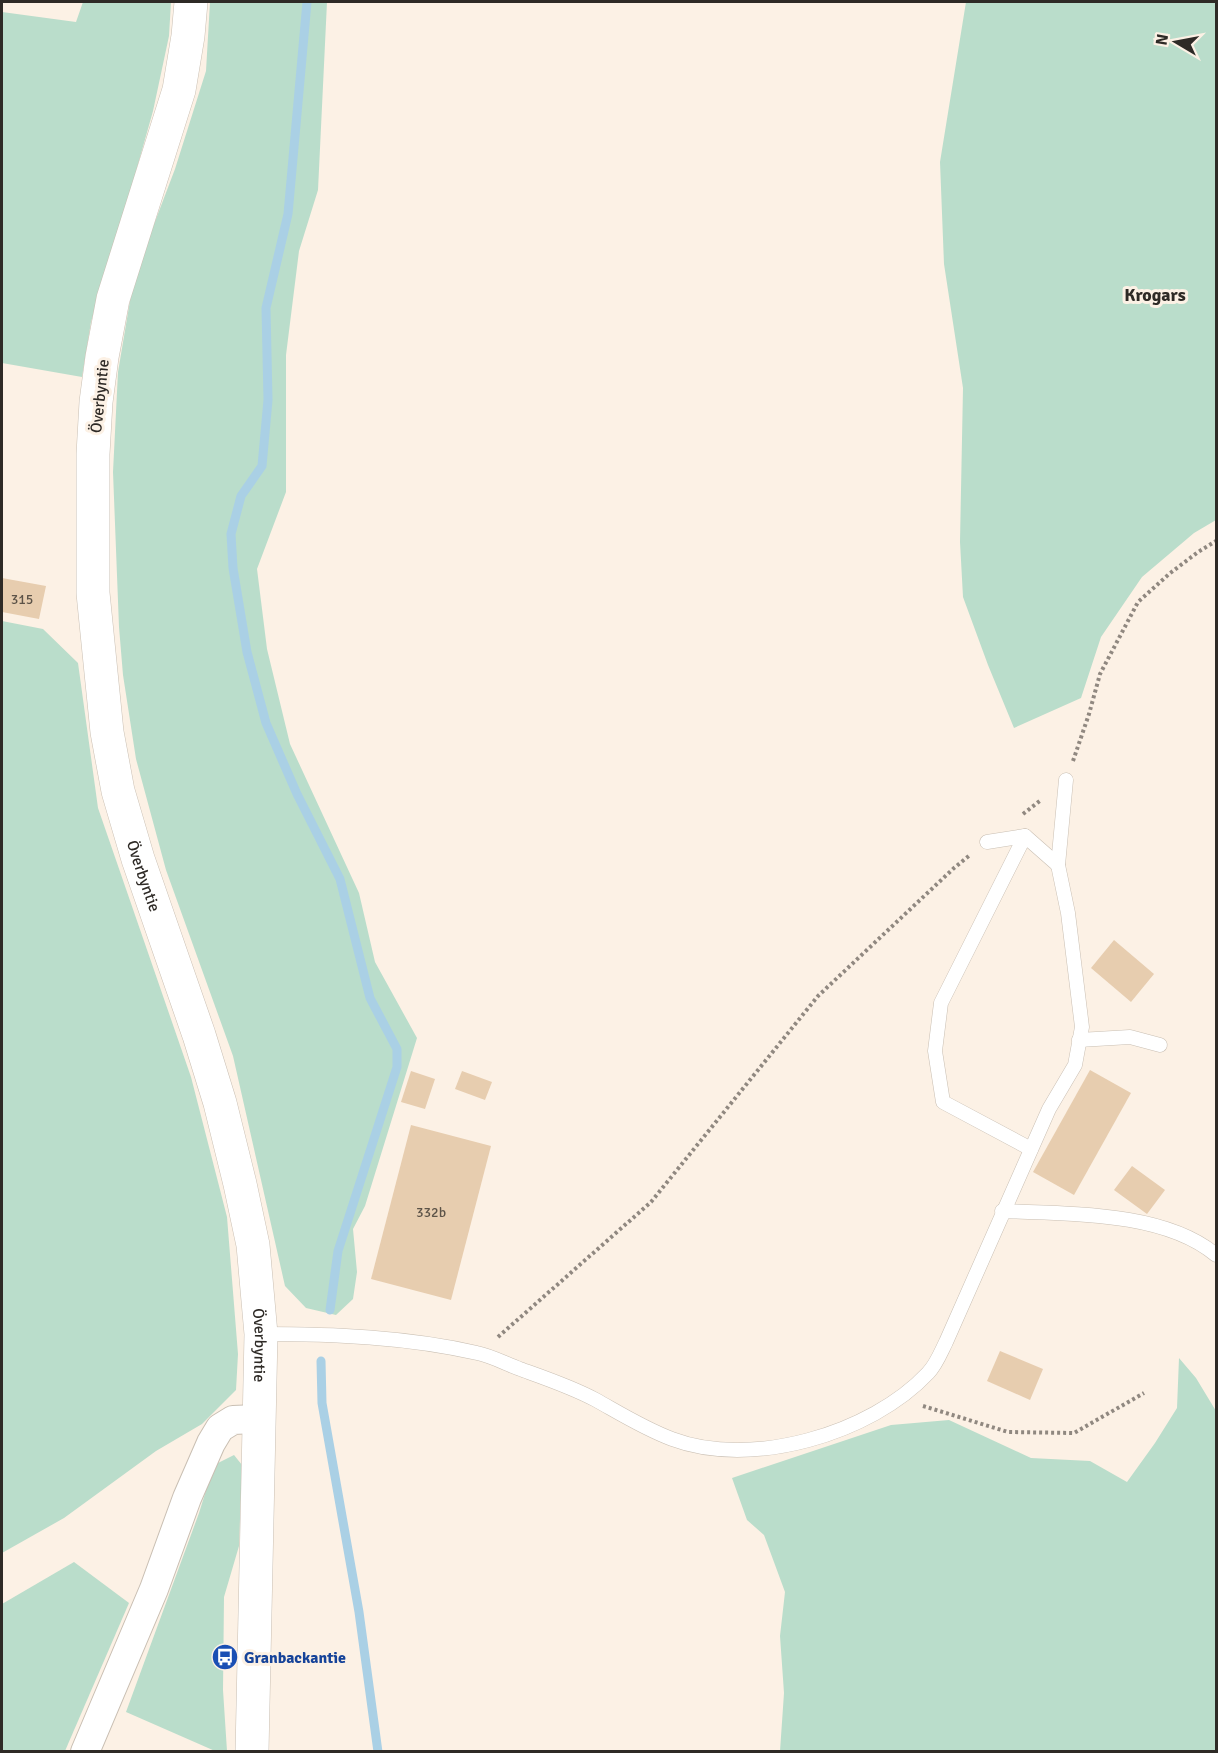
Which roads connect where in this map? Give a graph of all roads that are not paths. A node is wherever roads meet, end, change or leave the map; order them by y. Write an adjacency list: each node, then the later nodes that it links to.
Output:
1 (191, 2): 11 (street, Överbyntie)
2 (1066, 780): 5 (lane)
3 (1025, 836): 4 (lane); 5 (lane); 8 (lane)
4 (987, 842)
5 (1058, 865): 6 (lane)
6 (1079, 1040): 7 (lane); 8 (lane)
7 (1160, 1045)
8 (1031, 1149): 9 (lane)
9 (1002, 1211): 10 (lane); 11 (lane)
10 (1216, 1255)
11 (261, 1334): 12 (street, Överbyntie)
12 (258, 1419): 13 (street); 14 (street, Överbyntie)
13 (85, 1752)
14 (252, 1752)

